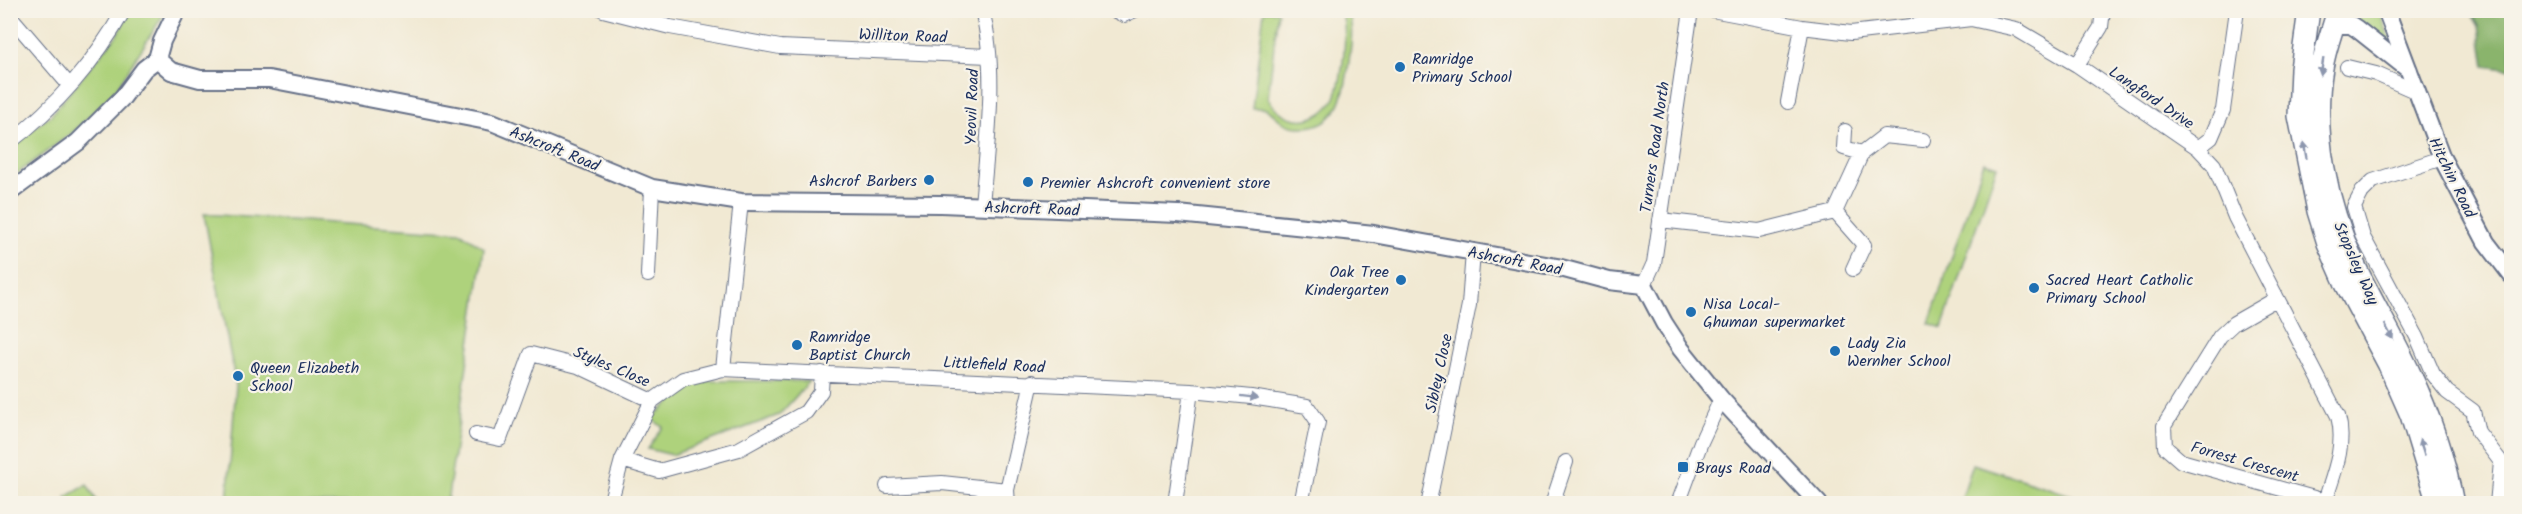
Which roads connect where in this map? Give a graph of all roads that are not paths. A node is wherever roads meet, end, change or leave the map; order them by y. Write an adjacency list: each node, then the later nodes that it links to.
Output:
1 (124, 10): 22 (street)
2 (177, 10): 18 (street)
3 (603, 10): 17 (street, Williton Road)
4 (982, 10): 17 (street, Yeovil Road)
5 (1113, 10): 6 (street)
6 (1135, 10)
7 (1691, 10): 36 (street, Turners Road North)
8 (1712, 10): 16 (street, Langford Drive)
9 (2103, 10): 19 (street)
10 (2236, 10): 28 (street)
11 (2309, 10): 62 (main road, Stopsley Way, one-way to 11)
12 (2386, 10): 21 (street, Hitchin Road)
13 (1971, 15): 16 (street, Langford Drive); 19 (street, Langford Drive)
14 (10, 16): 22 (street)
15 (2336, 18): 21 (street); 63 (main road, Stopsley Way, one-way to 63)
16 (1802, 27): 24 (street)
17 (989, 56): 34 (street, Yeovil Road)
18 (157, 59): 31 (street, Ashcroft Road); 32 (street)
19 (2076, 65): 28 (street, Langford Drive)
20 (2347, 67): 23 (street)
21 (2409, 70): 23 (street, Hitchin Road)
22 (70, 86): 27 (street)
23 (2417, 92): 30 (street, Hitchin Road)
24 (1788, 102)
25 (1845, 131): 29 (street)
26 (1923, 140): 29 (street)
27 (10, 142)
28 (2198, 148): 42 (street, Langford Drive)
29 (1862, 153): 35 (street)
30 (2442, 158): 39 (street, Hitchin Road); 64 (street, Stopsley Way)
31 (652, 188): 33 (street, Ashcroft Road); 40 (street)
32 (10, 192)
33 (741, 202): 34 (street, Ashcroft Road); 43 (street)
34 (982, 206): 37 (street, Ashcroft Road)
35 (1835, 212): 36 (street); 38 (street)
36 (1660, 220): 41 (street, Turners Road North)
37 (1473, 252): 41 (street, Ashcroft Road); 54 (street, Sibley Close)
38 (1853, 268)
39 (2509, 268)
40 (648, 275)
41 (1644, 285): 47 (street)
42 (2276, 299): 55 (street, Langford Drive); 55 (street, Forrest Crescent)
43 (723, 369): 44 (street, Littlefield Road); 48 (street, Littlefield Road)
44 (822, 373): 45 (street, Littlefield Road); 50 (street)
45 (1032, 382): 46 (street, Littlefield Road); 53 (street)
46 (1191, 391): 57 (street); 58 (street, Littlefield Road, one-way to 58)
47 (1721, 399): 60 (street); 61 (street)
48 (652, 401): 49 (street, Styles Close); 50 (street, Littlefield Road)
49 (476, 434)
50 (622, 460): 56 (street, Littlefield Road)
51 (1566, 462): 59 (street)
52 (887, 486): 53 (street)
53 (1008, 497)
54 (1429, 501)
55 (2330, 502)
56 (610, 504)
57 (1175, 504)
58 (1301, 504)
59 (1552, 504)
60 (1678, 504)
61 (1819, 504)
62 (2438, 504)
63 (2453, 504)
64 (2497, 504)

